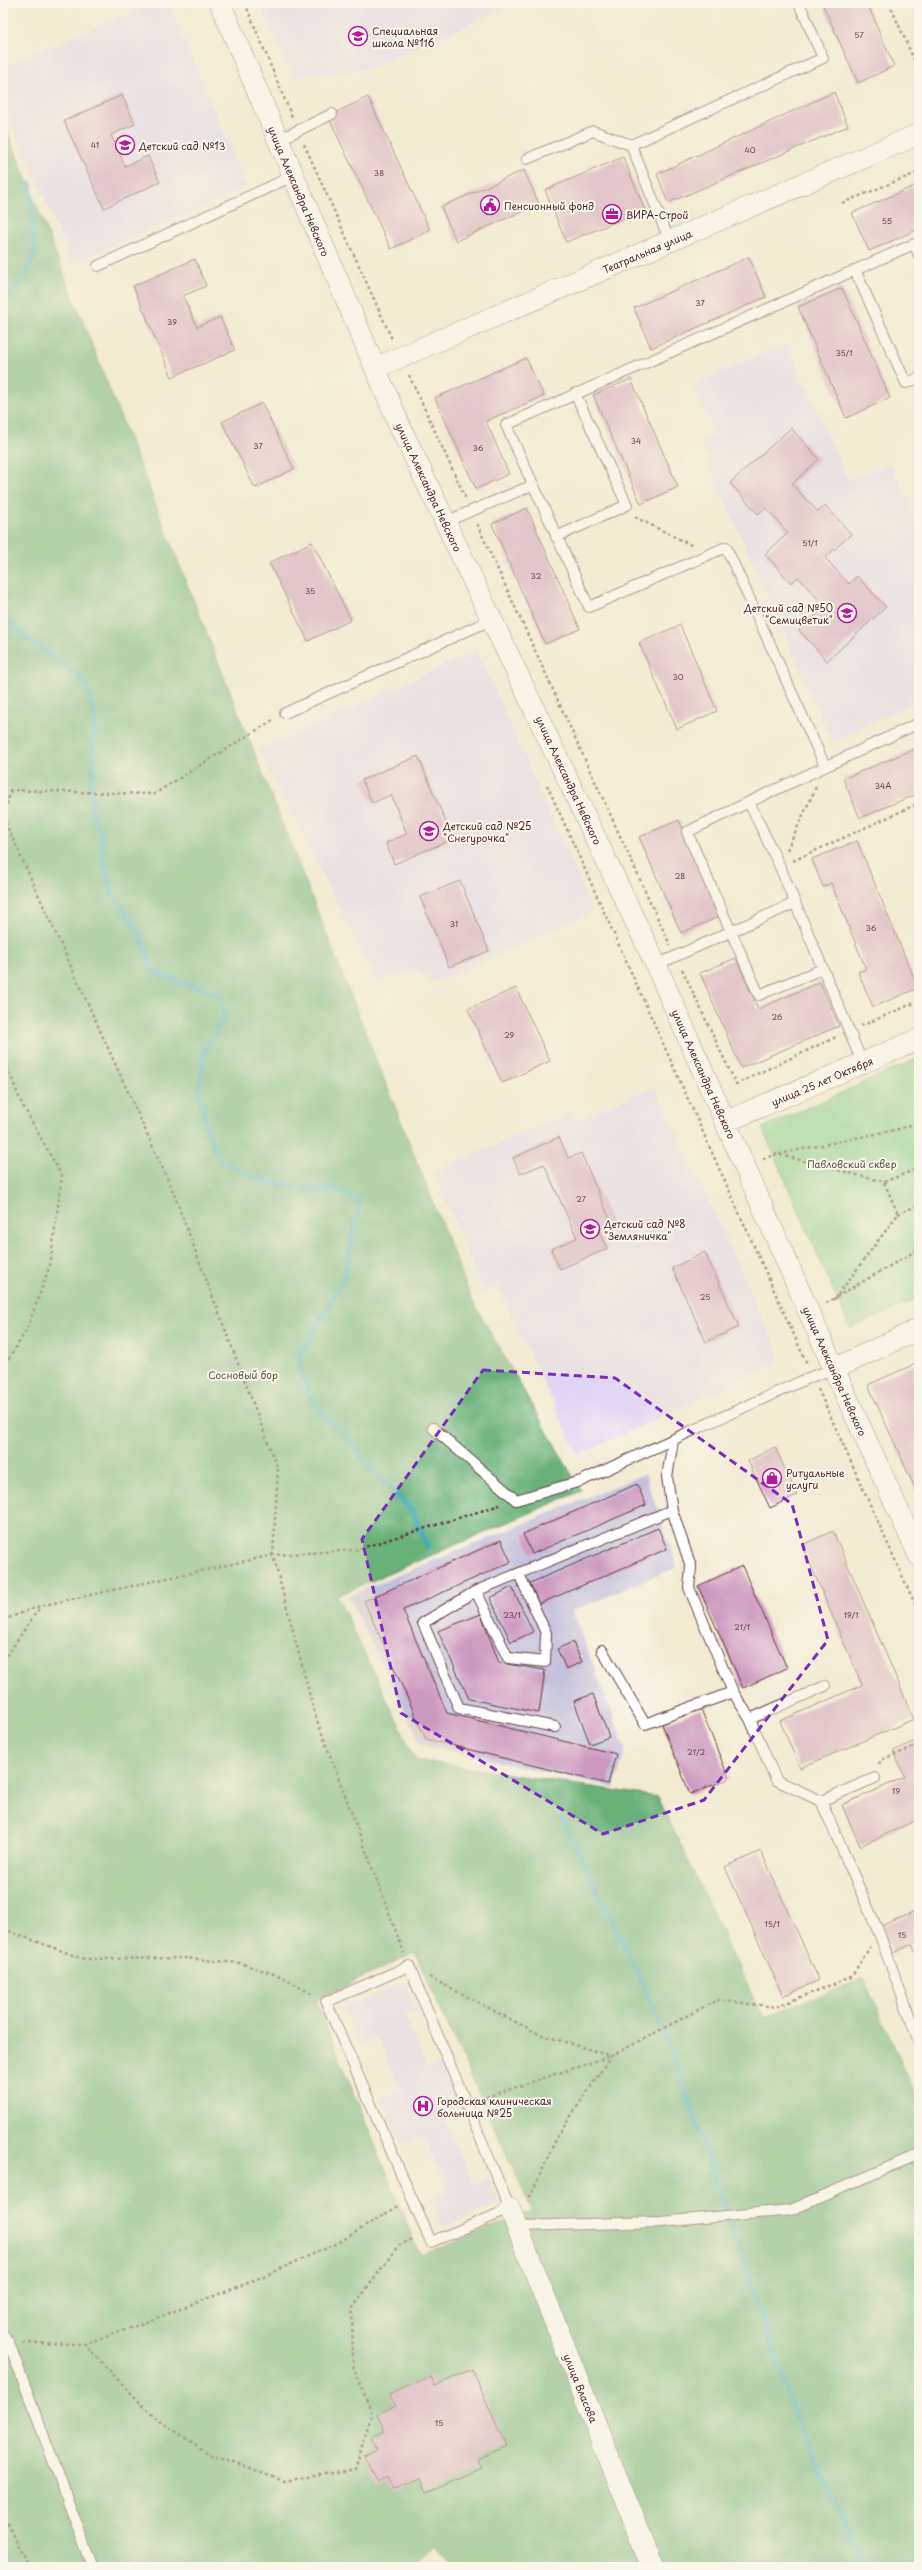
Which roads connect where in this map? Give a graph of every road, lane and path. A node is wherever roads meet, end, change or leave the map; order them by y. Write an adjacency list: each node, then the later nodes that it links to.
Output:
1 (220, 3): 9 (street, улица Александра Невского)
2 (245, 3): 7 (path)
3 (799, 3): 10 (lane)
4 (889, 3): 5 (path)
5 (919, 71)
6 (332, 114): 7 (lane)
7 (298, 130): 9 (lane); 19 (path)
8 (919, 134): 15 (street, Театральная улица)
9 (278, 140): 13 (street, улица Александра Невского)
10 (631, 145): 11 (lane); 15 (lane)
11 (527, 159)
12 (919, 172): 14 (path)
13 (293, 176): 17 (lane); 20 (street, улица Александра Невского)
14 (842, 203)
15 (670, 242): 19 (street, Театральная улица)
16 (919, 255): 18 (lane)
17 (98, 266)
18 (855, 270): 21 (lane); 22 (lane)
19 (401, 357): 20 (street, Театральная улица); 25 (path)
20 (375, 368): 26 (street, улица Александра Невского)
21 (919, 378)
22 (575, 393): 23 (lane); 24 (lane)
23 (533, 485): 25 (lane); 27 (lane)
24 (618, 509): 27 (lane); 28 (path)
25 (472, 511): 26 (lane); 42 (path)
26 (445, 522): 29 (street, улица Александра Невского)
27 (556, 537): 28 (lane)
28 (709, 554): 32 (lane)
29 (493, 619): 30 (lane); 43 (street, улица Александра Невского)
30 (286, 713): 35 (path)
31 (919, 723): 32 (lane)
32 (825, 766): 36 (lane); 39 (path)
33 (544, 780): 64 (path)
34 (3, 790): 35 (path)
35 (11, 790): 38 (path)
36 (749, 802): 39 (lane); 41 (lane)
37 (919, 803): 39 (path)
38 (3, 817): 69 (path)
39 (780, 866): 40 (lane)
40 (795, 903): 41 (lane); 44 (lane)
41 (731, 932): 42 (lane); 44 (lane)
42 (676, 957): 43 (lane); 46 (path)
43 (656, 965): 50 (street, улица Александра Невского)
44 (822, 969): 46 (lane)
45 (919, 1000): 46 (path)
46 (850, 1030): 49 (lane)
47 (919, 1039): 49 (street, улица 25 лет Октября)
48 (3, 1056): 62 (path)
49 (863, 1064): 50 (street, улица 25 лет Октября)
50 (725, 1122): 53 (street, улица Александра Невского)
51 (919, 1122): 52 (path)
52 (777, 1154): 53 (path); 55 (path)
53 (745, 1166): 60 (street, улица Александра Невского)
54 (919, 1168): 55 (path)
55 (884, 1182): 57 (path)
56 (919, 1205): 57 (path)
57 (898, 1214): 59 (path)
58 (919, 1249): 59 (path)
59 (834, 1300): 60 (path)
60 (808, 1310): 63 (street, улица Александра Невского)
61 (919, 1329): 63 (street)
62 (3, 1368)
63 (834, 1369): 64 (lane); 70 (street, улица Александра Невского)
64 (813, 1376): 66 (lane); 74 (path)
65 (433, 1428): 67 (lane)
66 (673, 1441): 67 (lane); 68 (lane)
67 (516, 1500): 69 (path)
68 (672, 1510): 71 (lane); 79 (lane)
69 (273, 1555): 73 (path); 87 (path)
70 (919, 1556)
71 (519, 1574): 72 (lane); 72 (lane)
72 (476, 1591): 81 (lane)
73 (40, 1606): 75 (path); 77 (path)
74 (919, 1613)
75 (3, 1620)
76 (602, 1650): 79 (lane)
77 (3, 1661)
78 (825, 1686): 80 (lane)
79 (733, 1692): 80 (lane)
80 (750, 1719): 84 (lane)
81 (555, 1727)
82 (919, 1745): 83 (path)
83 (875, 1778): 84 (lane)
84 (821, 1801): 86 (lane)
85 (3, 1929): 88 (path)
86 (879, 1933): 89 (lane); 90 (path)
87 (409, 1966): 88 (lane); 90 (path); 91 (lane)
88 (326, 2002): 93 (lane)
89 (919, 2042)
90 (611, 2056): 91 (path); 94 (path)
91 (466, 2103): 94 (lane)
92 (919, 2154): 94 (lane)
93 (411, 2199): 95 (lane); 98 (path)
94 (513, 2218): 95 (lane); 102 (street, улица Власова)
95 (425, 2232): 98 (path)
96 (3, 2334): 97 (lane)
97 (9, 2343): 98 (path); 101 (lane)
98 (84, 2344)
99 (3, 2512): 100 (path)
100 (31, 2567)
101 (93, 2567)
102 (652, 2567)

